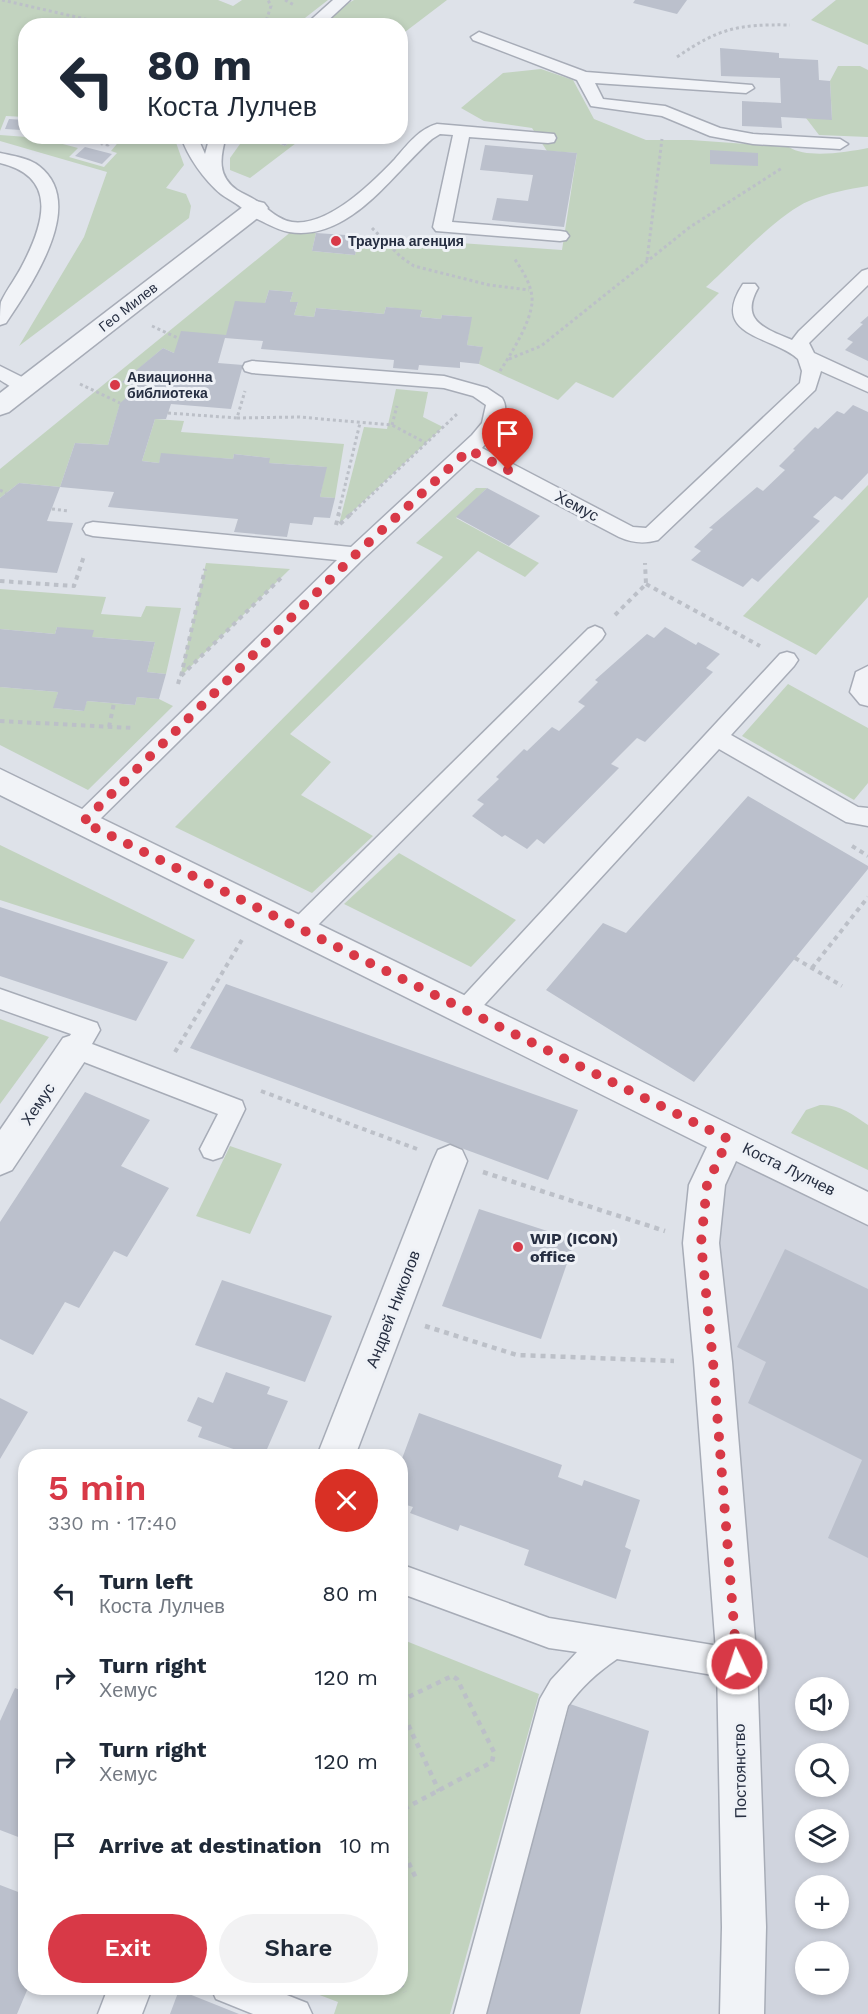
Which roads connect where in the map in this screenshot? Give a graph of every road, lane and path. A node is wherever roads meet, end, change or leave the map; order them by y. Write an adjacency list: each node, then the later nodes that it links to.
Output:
1 (2, 0): 4 (path)
2 (268, 0): 5 (path)
3 (342, 0): 6 (lane)
4 (81, 18)
5 (267, 18)
6 (321, 18)
7 (790, 25): 10 (path)
8 (479, 37): 9 (lane)
9 (584, 78): 10 (lane); 12 (lane)
10 (644, 81): 11 (lane)
11 (746, 88)
12 (665, 111): 17 (lane); 24 (path)
13 (462, 131): 14 (lane); 21 (lane); 22 (lane)
14 (548, 138)
15 (192, 144): 19 (lane)
16 (215, 144): 19 (lane)
17 (840, 144): 24 (path)
18 (0, 158): 28 (lane)
19 (213, 175): 20 (lane)
20 (254, 209): 21 (lane); 36 (street, Гео Милев)
21 (333, 219): 27 (path)
22 (560, 236)
23 (512, 256): 27 (path)
24 (647, 260): 32 (path)
25 (868, 275): 31 (lane, Хемус)
26 (749, 288): 31 (lane)
27 (530, 290): 32 (path)
28 (0, 319)
29 (149, 325): 30 (path)
30 (178, 338)
31 (805, 354): 37 (lane); 46 (lane, Хемус)
32 (508, 359): 38 (path)
33 (252, 367): 38 (lane)
34 (0, 372): 36 (lane)
35 (77, 383): 40 (path)
36 (26, 386): 41 (street, Гео Милев)
37 (868, 386)
38 (480, 392): 45 (path); 46 (lane)
39 (242, 401): 43 (path)
40 (120, 404)
41 (0, 406)
42 (168, 413): 43 (path)
43 (237, 418): 44 (path)
44 (360, 423): 45 (path); 45 (path)
45 (426, 443)
46 (469, 450): 55 (lane)
47 (0, 490): 48 (path)
48 (6, 493)
49 (52, 509): 50 (path)
50 (72, 511)
51 (93, 529): 52 (lane); 56 (path)
52 (213, 540): 55 (lane); 60 (path)
53 (247, 555): 54 (lane)
54 (299, 561): 55 (lane); 60 (path)
55 (350, 561): 66 (lane)
56 (0, 581)
57 (595, 634): 58 (path); 72 (lane)
58 (787, 660): 67 (lane)
59 (868, 674): 62 (lane)
60 (180, 677): 61 (path)
61 (178, 686)
62 (868, 698)
63 (114, 703): 65 (path)
64 (0, 721): 65 (path)
65 (109, 727): 66 (path)
66 (178, 731): 70 (lane)
67 (716, 737): 69 (lane); 78 (lane)
68 (0, 781): 70 (street, Коста Лулчев)
69 (868, 817)
70 (83, 822): 72 (street, Коста Лулчев)
71 (868, 897): 75 (path)
72 (299, 929): 78 (street, Коста Лулчев)
73 (246, 933): 80 (path)
74 (795, 958): 75 (path)
75 (812, 968): 76 (path)
76 (842, 986)
77 (0, 999): 79 (lane)
78 (466, 1009): 82 (street, Коста Лулчев)
79 (75, 1048): 83 (lane); 84 (street, Хемус)
80 (171, 1058)
81 (260, 1091): 85 (path)
82 (728, 1139): 86 (street, Коста Лулчев); 87 (street, Постоянство)
83 (213, 1149)
84 (0, 1159)
85 (450, 1161): 87 (path); 88 (street, Андрей Николов)
86 (868, 1209)
87 (701, 1243): 89 (street, Постоянство)
88 (390, 1315): 89 (path); 90 (street, Андрей Николов)
89 (713, 1362): 93 (street, Постоянство)
90 (339, 1449)
91 (408, 1581): 92 (lane)
92 (614, 1644): 93 (lane); 104 (lane)
93 (737, 1664): 105 (street, Постоянство)
94 (408, 1697): 96 (path)
95 (408, 1724): 96 (path)
96 (439, 1791): 97 (path)
97 (408, 1807)
98 (408, 1861): 99 (path)
99 (417, 1880)
100 (127, 1995): 102 (street)
101 (246, 1995): 103 (lane)
102 (120, 2014)
103 (296, 2014)
104 (470, 2014)
105 (742, 2014)

